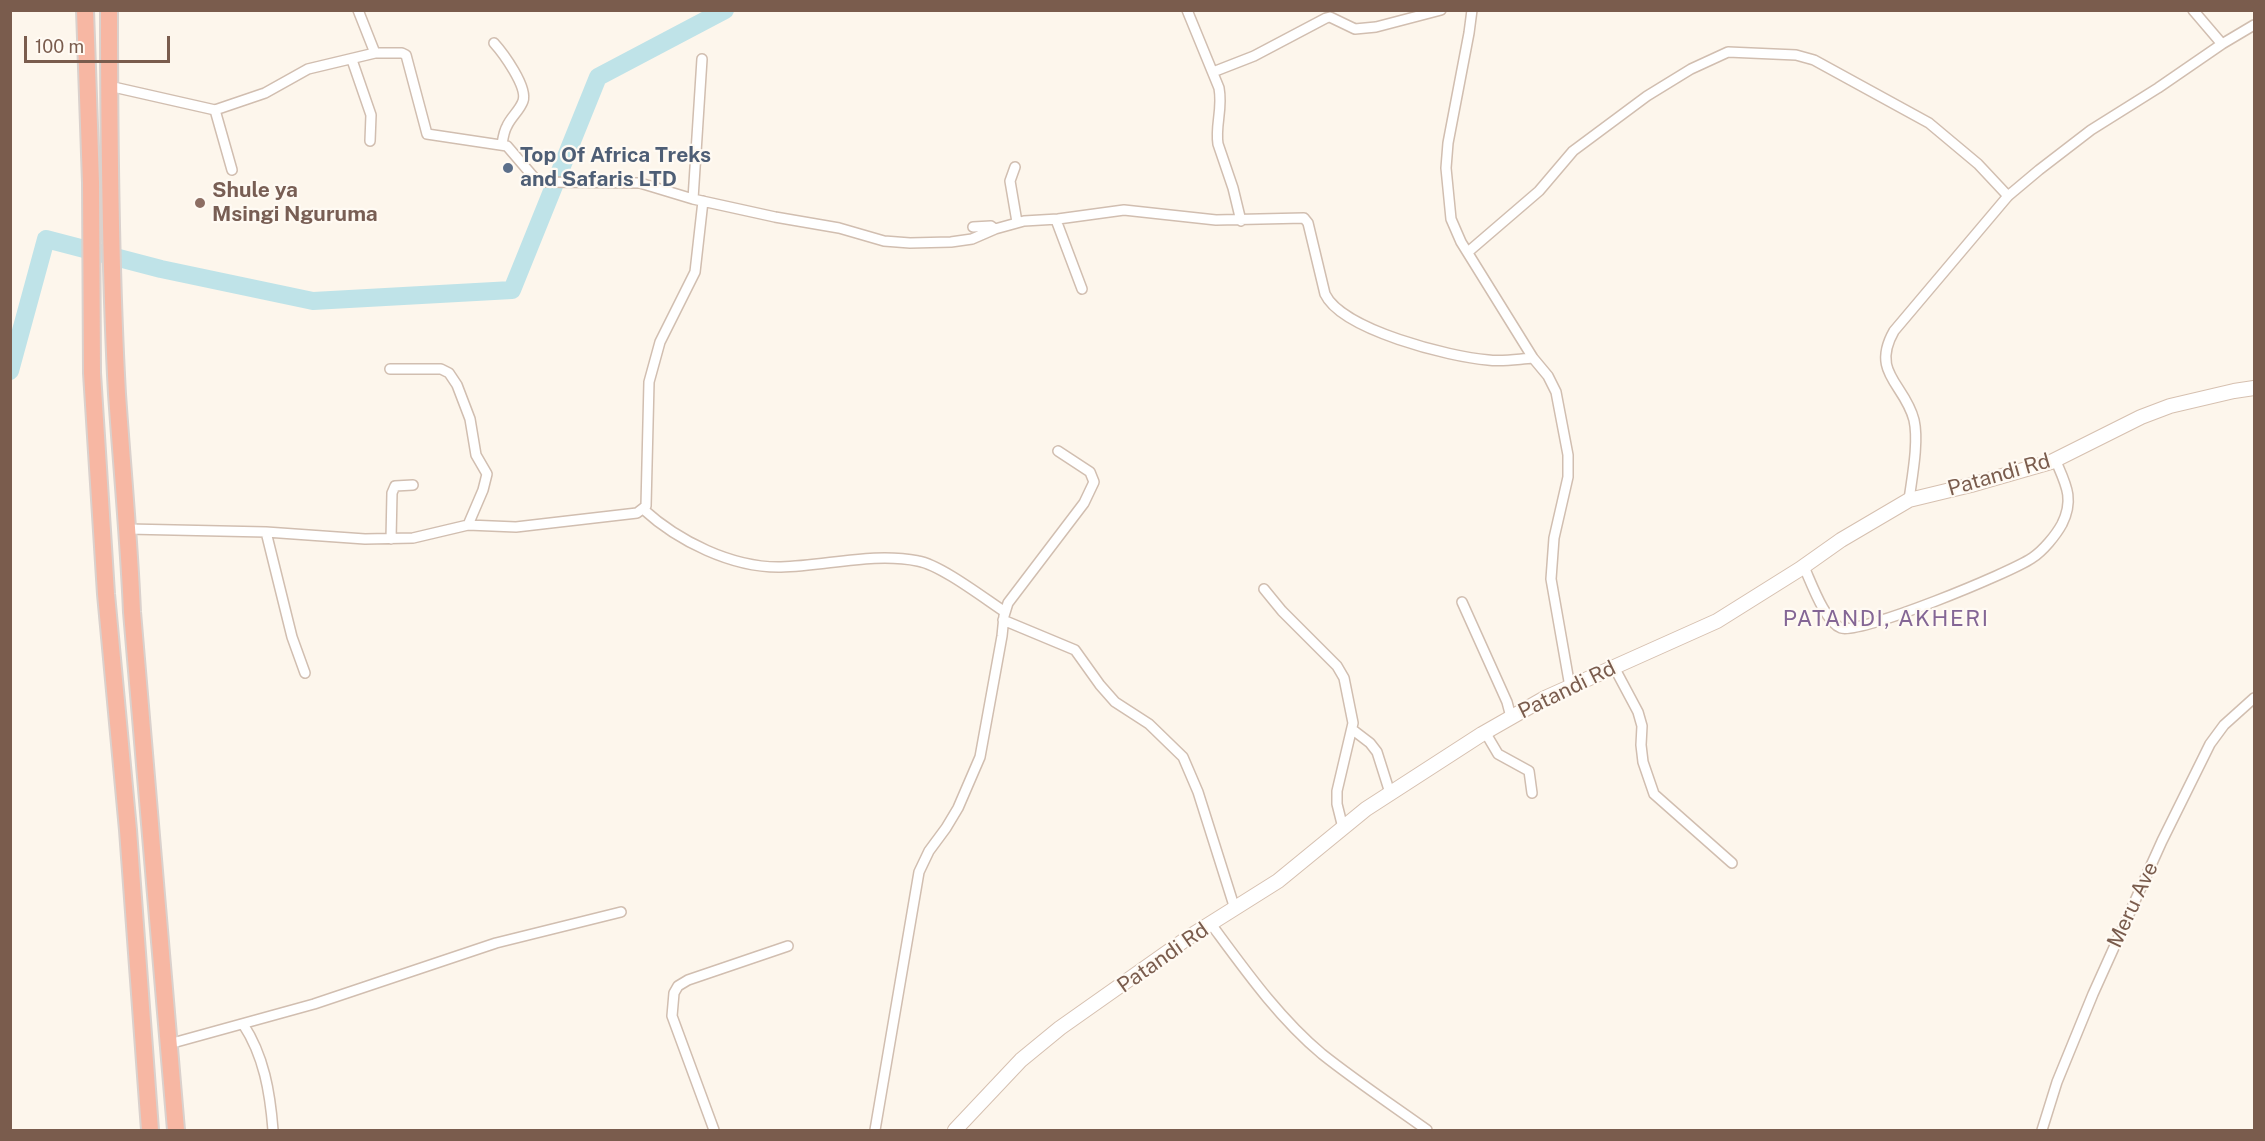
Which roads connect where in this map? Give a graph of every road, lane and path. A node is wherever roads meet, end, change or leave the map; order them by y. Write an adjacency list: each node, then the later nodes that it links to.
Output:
1 (85, 10): 58 (highway)
2 (110, 10): 15 (highway)
3 (358, 10): 11 (street)
4 (1187, 10): 14 (street)
5 (1441, 10): 14 (street)
6 (1472, 10): 29 (street)
7 (2193, 10): 10 (street)
8 (2254, 25): 10 (street)
9 (494, 43): 18 (street)
10 (2222, 44): 21 (street)
11 (375, 53): 13 (street); 18 (street)
12 (702, 59): 22 (street)
13 (352, 60): 16 (street); 17 (street)
14 (1214, 72): 25 (street)
15 (109, 86): 16 (street); 40 (highway)
16 (215, 110): 20 (street)
17 (370, 141)
18 (502, 144): 22 (street)
19 (1015, 167): 26 (street)
20 (232, 170)
21 (2008, 196): 29 (street); 37 (street)
22 (693, 199): 23 (street)
23 (703, 201): 28 (street); 38 (street)
24 (1056, 220): 25 (street); 26 (street); 30 (street)
25 (1241, 221): 31 (street)
26 (1017, 222): 28 (street)
27 (973, 227): 28 (street)
28 (995, 229)
29 (1468, 252): 31 (street)
30 (1082, 289)
31 (1533, 358): 49 (street)
32 (390, 369): 39 (street)
33 (2254, 388): 35 (street, Patandi Rd)
34 (1058, 451): 46 (street)
35 (2055, 459): 37 (street, Patandi Rd); 43 (street)
36 (413, 484): 42 (street)
37 (1909, 500): 43 (street, Patandi Rd)
38 (644, 509): 39 (street); 46 (street)
39 (468, 525): 42 (street)
40 (128, 530): 41 (street); 56 (highway)
41 (266, 532): 42 (street); 48 (street)
42 (391, 539)
43 (1804, 567): 47 (street, Patandi Rd)
44 (1264, 589): 52 (street)
45 (1462, 602): 51 (street)
46 (1004, 616): 62 (street); 72 (street)
47 (1614, 667): 49 (street, Patandi Rd); 59 (street)
48 (305, 673)
49 (1570, 687): 51 (street, Patandi Rd)
50 (2254, 698): 75 (street, Meru Ave)
51 (1511, 717): 53 (street, Patandi Rd)
52 (1353, 730): 54 (street); 57 (street)
53 (1485, 732): 54 (street, Patandi Rd); 55 (street)
54 (1390, 793): 57 (street, Patandi Rd)
55 (1532, 793)
56 (150, 826): 58 (highway); 60 (highway)
57 (1343, 828): 62 (street, Patandi Rd)
58 (128, 830): 61 (highway)
59 (1732, 864)
60 (155, 897): 61 (highway); 67 (highway)
61 (133, 900): 68 (highway)
62 (1235, 909): 64 (street, Patandi Rd)
63 (621, 912): 66 (street)
64 (1211, 924): 73 (street, Patandi Rd); 74 (street)
65 (788, 946): 71 (street)
66 (243, 1024): 67 (street); 70 (street)
67 (169, 1044): 69 (highway)
68 (150, 1131)
69 (176, 1131)
70 (273, 1131)
71 (714, 1131)
72 (875, 1131)
73 (955, 1131)
74 (1427, 1131)
75 (2042, 1131)

